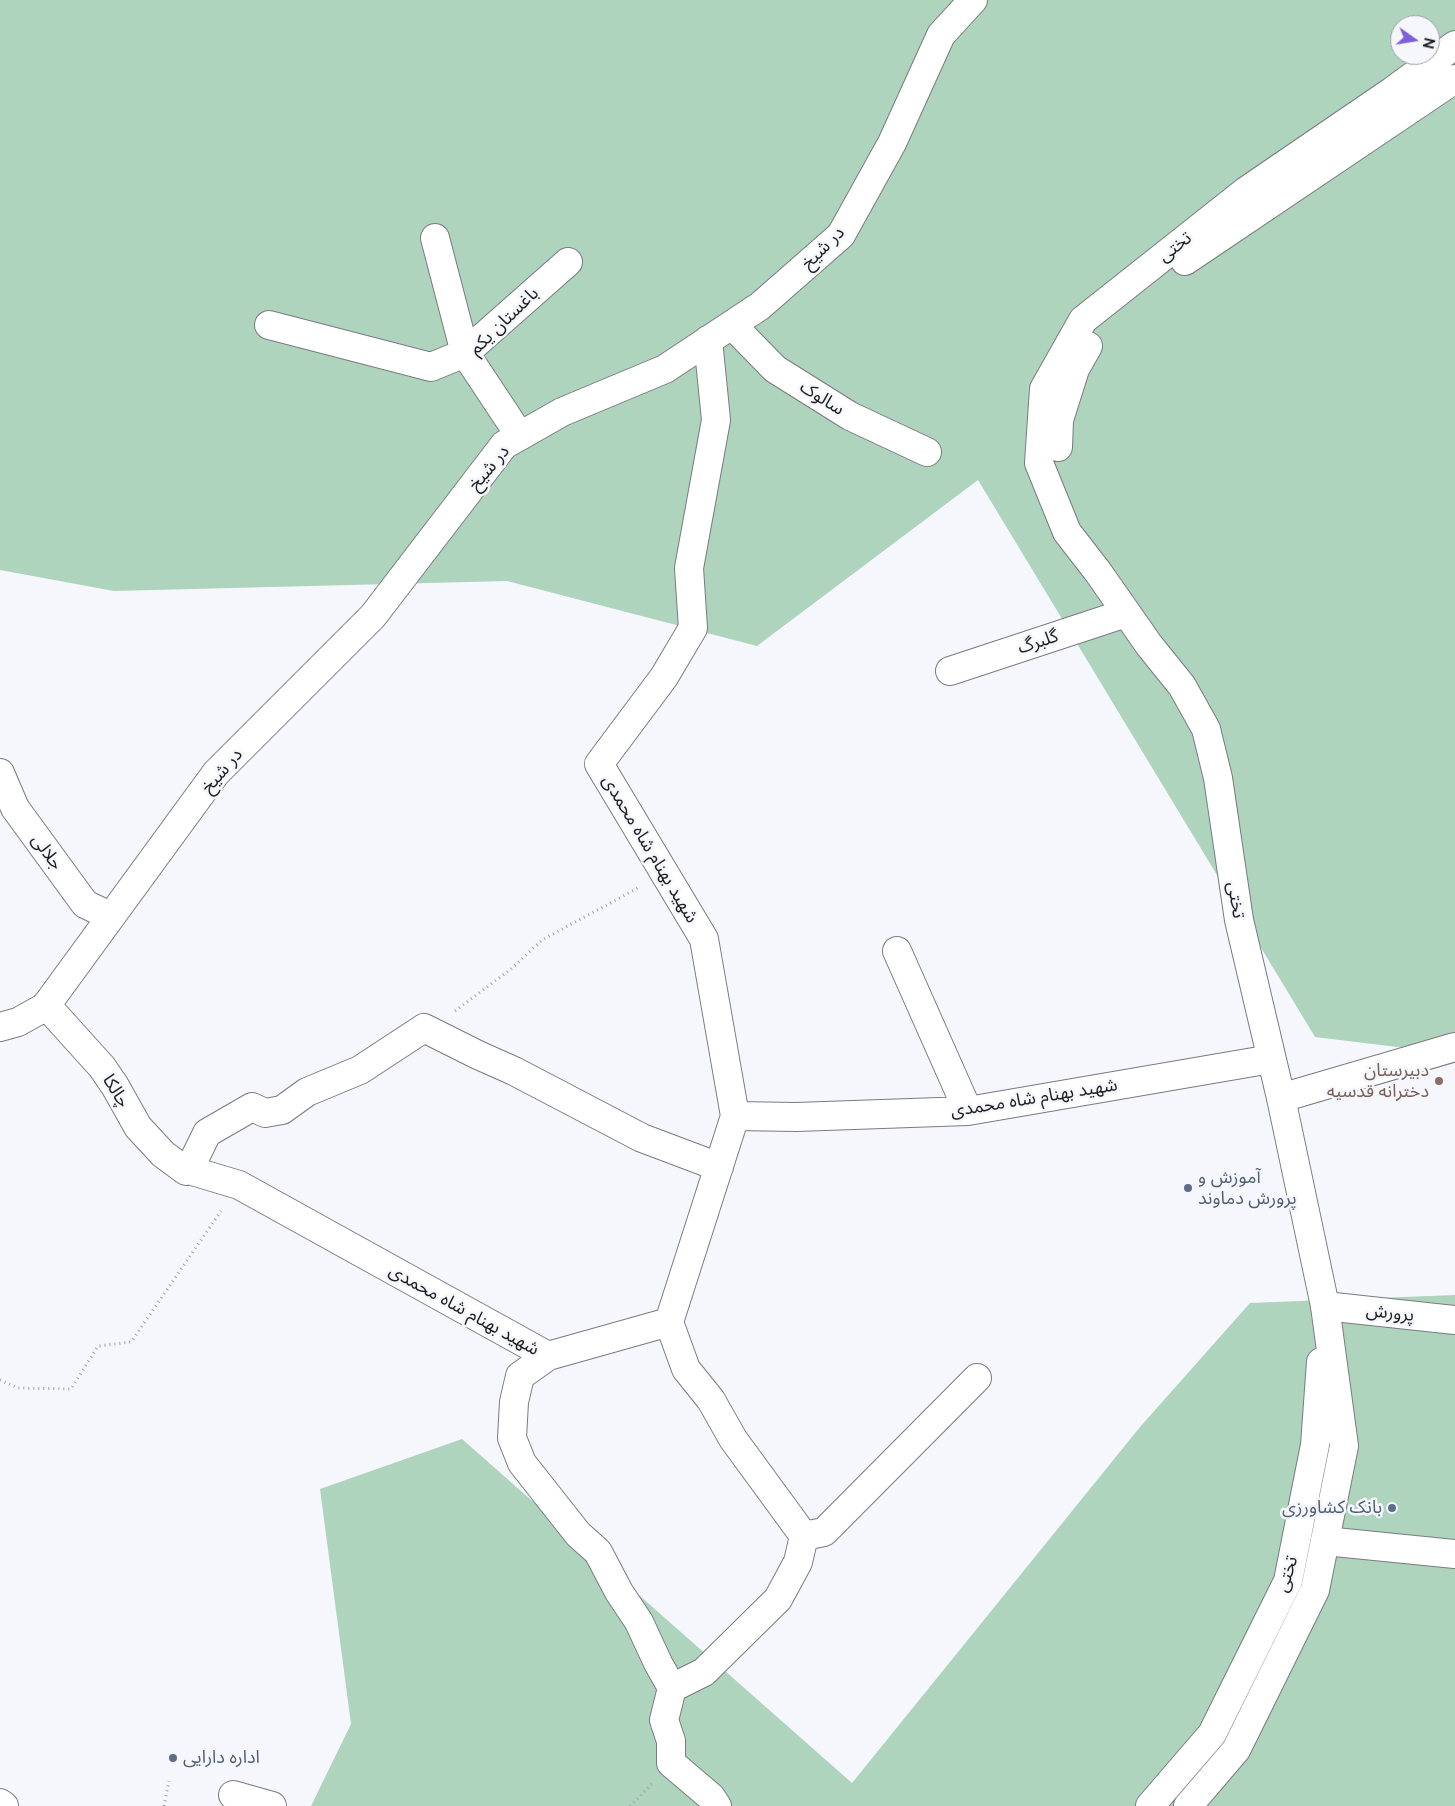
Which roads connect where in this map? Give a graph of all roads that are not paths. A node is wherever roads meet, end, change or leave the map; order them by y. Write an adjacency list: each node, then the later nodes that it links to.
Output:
1 (973, 0): 7 (street, در شیخ)
2 (1455, 45): 12 (street, تختی)
3 (1455, 79): 12 (street, تختی)
4 (435, 238): 9 (street)
5 (568, 262): 9 (street, باغستان یکم)
6 (269, 325): 9 (street)
7 (732, 325): 8 (street, در شیخ); 11 (street, سالوک)
8 (708, 340): 10 (street, در شیخ); 24 (street, شهید بهنام شاه محمدی)
9 (465, 353): 10 (street, باغستان یکم)
10 (520, 436): 16 (street, در شیخ)
11 (926, 452)
12 (1067, 532): 13 (street, تختی)
13 (1126, 613): 14 (street, گلبرگ); 21 (street, تختی)
14 (950, 670)
15 (0, 773): 16 (street, جلالی)
16 (110, 916): 18 (street, در شیخ)
17 (897, 951): 23 (street)
18 (46, 1005): 19 (street); 26 (street, چالکا)
19 (0, 1026)
20 (1455, 1047): 22 (street)
21 (1272, 1059): 22 (street, تختی); 23 (street, شهید بهنام شاه محمدی)
22 (1281, 1098): 28 (street, تختی)
23 (968, 1111): 24 (street, شهید بهنام شاه محمدی)
24 (735, 1116): 25 (street, شهید بهنام شاه محمدی)
25 (719, 1167): 26 (street); 30 (street, شهید بهنام شاه محمدی)
26 (189, 1170): 27 (street, چالکا)
27 (239, 1185): 31 (street, شهید بهنام شاه محمدی)
28 (1325, 1306): 29 (street, پرورش); 34 (street, تختی); 42 (street, تختی)
29 (1455, 1320)
30 (668, 1322): 31 (street, شهید بهنام شاه محمدی); 33 (street)
31 (548, 1356): 36 (street)
32 (977, 1378): 33 (street)
33 (804, 1536): 36 (street)
34 (1325, 1541): 35 (street); 43 (street, تختی)
35 (1455, 1554)
36 (672, 1688): 41 (street)
37 (233, 1795): 40 (street)
38 (0, 1803): 39 (street)
39 (4, 1806)
40 (272, 1806)
41 (717, 1806)
42 (1150, 1806)
43 (1188, 1806)

